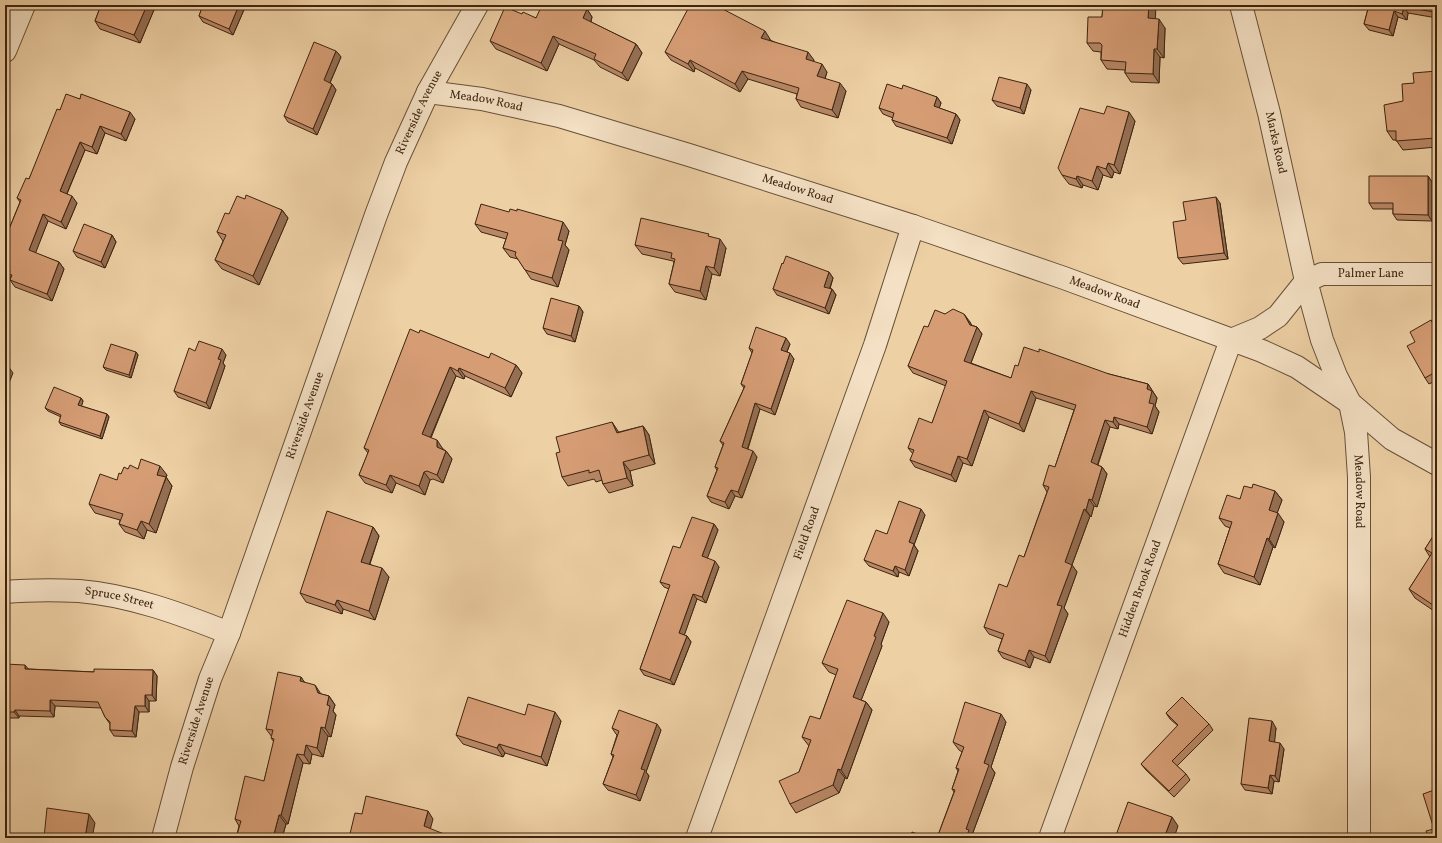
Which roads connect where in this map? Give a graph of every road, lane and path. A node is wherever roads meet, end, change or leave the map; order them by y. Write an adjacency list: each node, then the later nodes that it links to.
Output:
1 (24, 5): 4 (street)
2 (477, 5): 5 (street, Riverside Avenue)
3 (1242, 5): 8 (street, Marks Road)
4 (5, 51)
5 (428, 92): 6 (street, Meadow Road); 13 (street, Riverside Avenue)
6 (913, 226): 9 (street, Meadow Road); 16 (street, Field Road)
7 (1437, 274): 8 (street, Palmer Lane)
8 (1306, 281): 9 (street); 10 (street, Marks Road)
9 (1231, 340): 10 (street, Meadow Road); 17 (street, Hidden Brook Road)
10 (1350, 403): 11 (street); 14 (street, Meadow Road)
11 (1437, 464)
12 (5, 592): 13 (street, Spruce Street)
13 (229, 632): 15 (street, Riverside Avenue)
14 (1359, 837)
15 (163, 838)
16 (697, 838)
17 (1050, 838)

